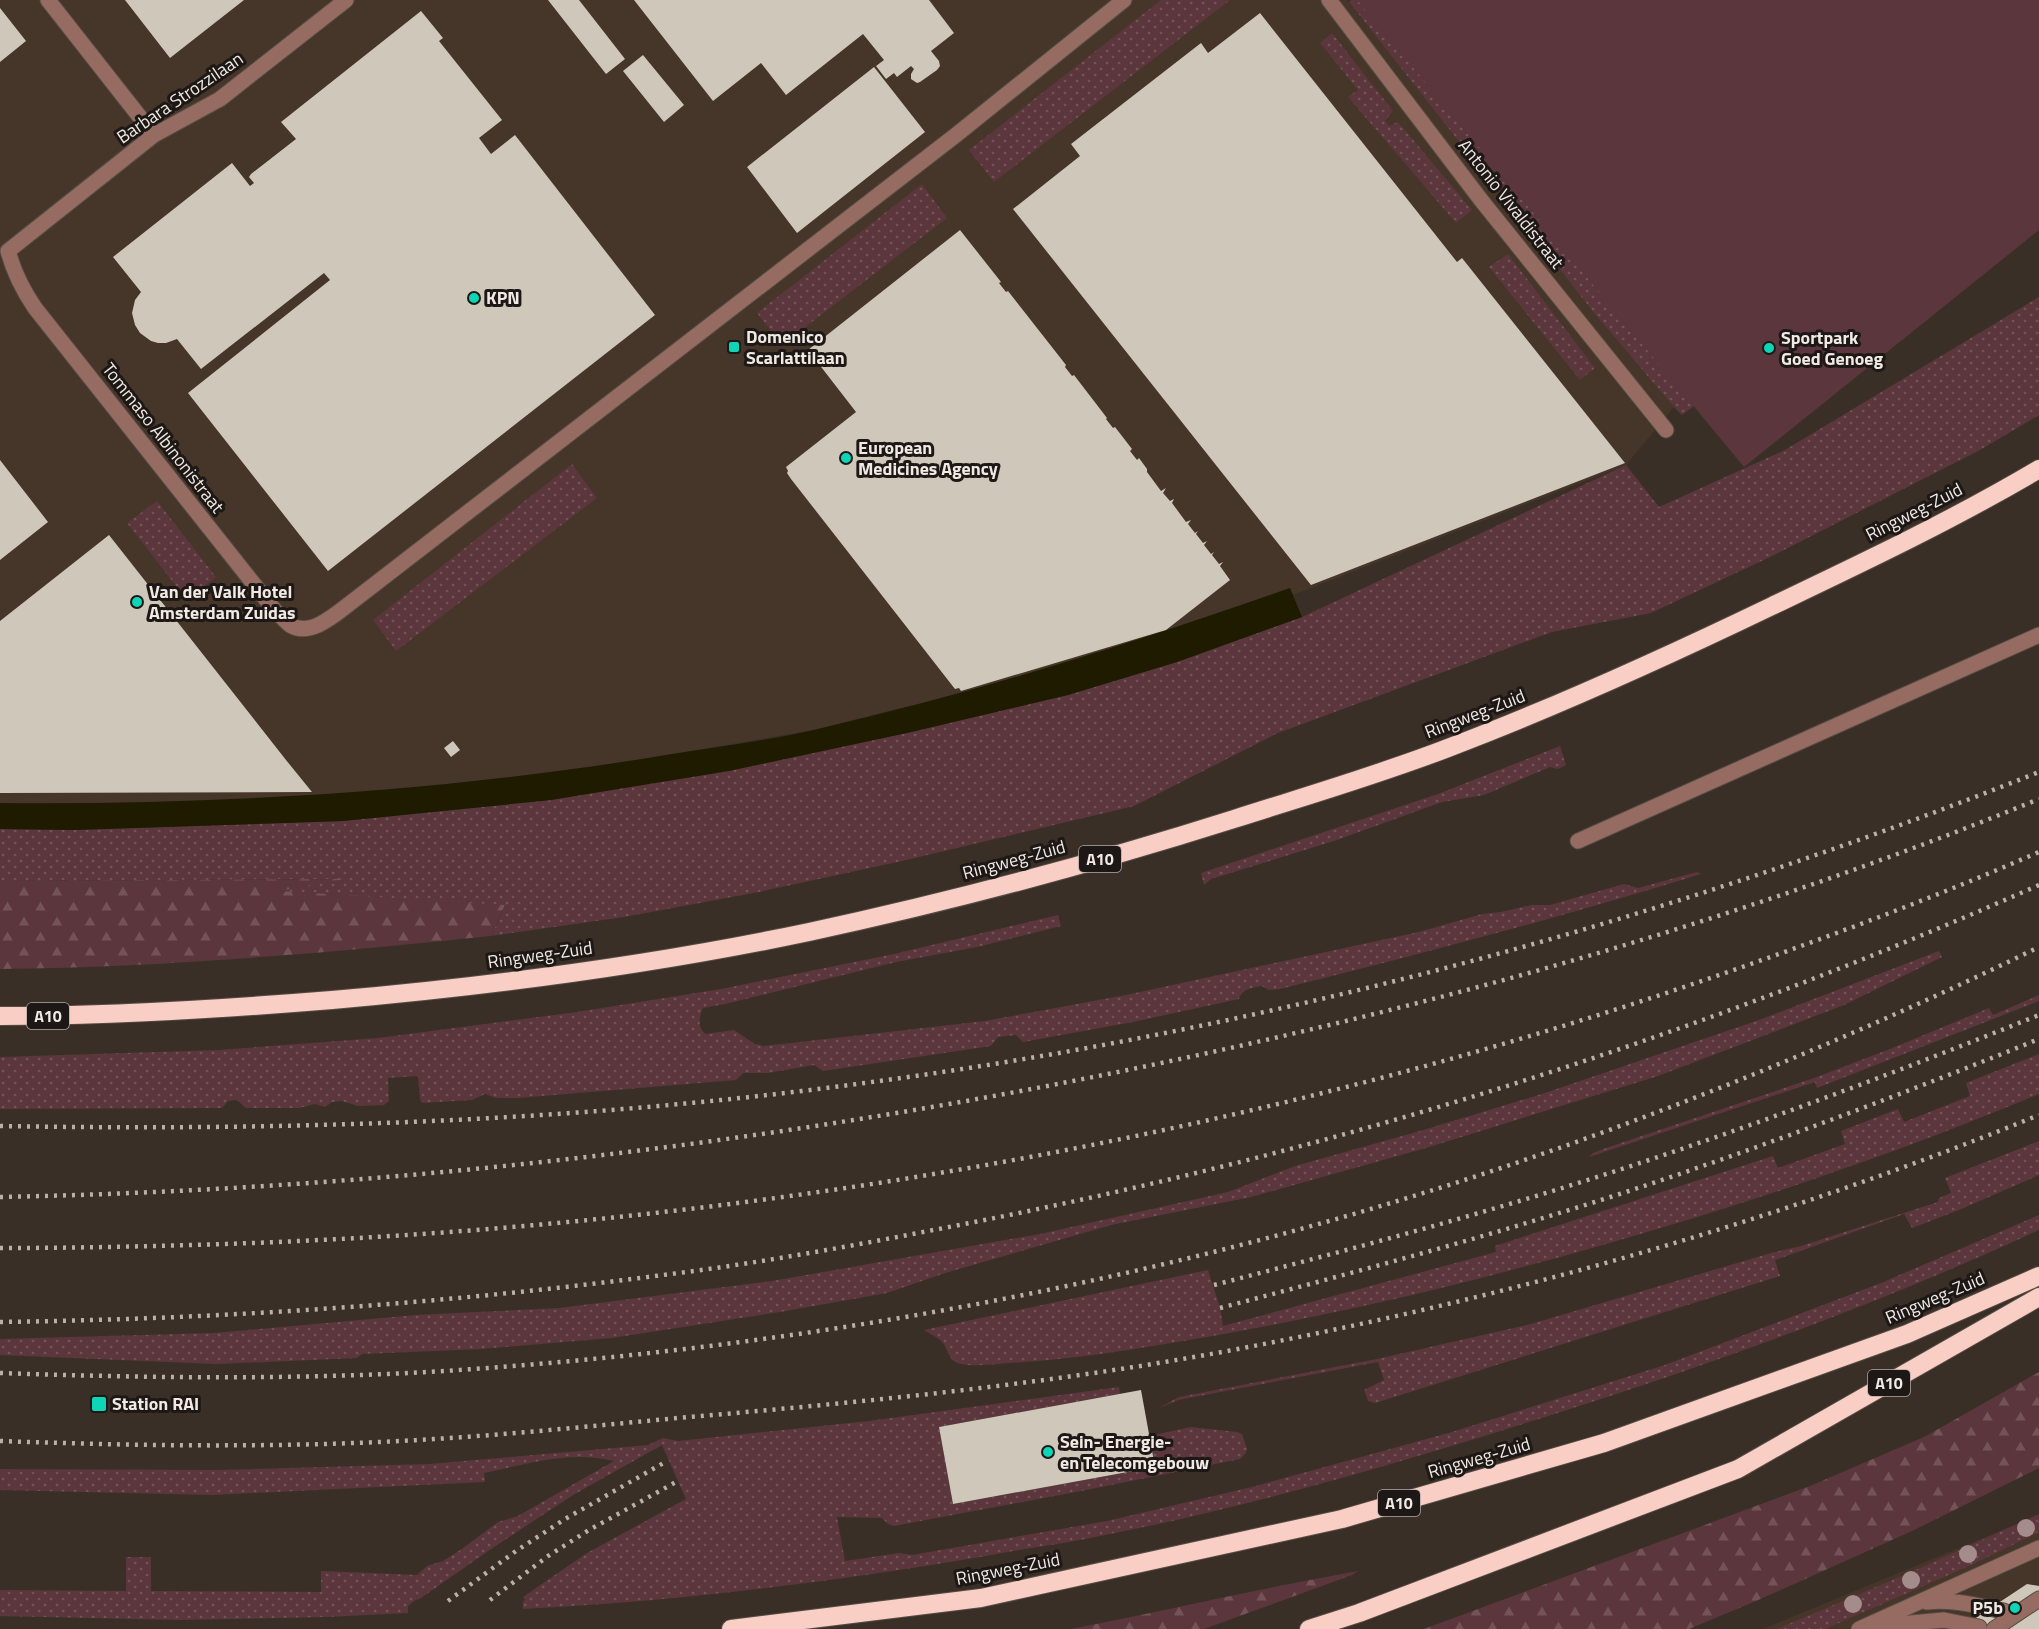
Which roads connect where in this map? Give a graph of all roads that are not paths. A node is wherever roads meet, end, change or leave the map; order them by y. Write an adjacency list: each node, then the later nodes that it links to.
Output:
1 (48, 0): 5 (street)
2 (346, 0): 5 (street, Barbara Strozzilaan)
3 (1124, 0): 6 (street, Tommaso Albinonistraat)
4 (1329, 0): 7 (street, Antonio Vivaldistraat)
5 (154, 135): 6 (street, Barbara Strozzilaan)
6 (8, 251)
7 (1666, 430)
8 (2039, 469): 11 (highway, Ringweg-Zuid / A10)
9 (2039, 635): 10 (street)
10 (1578, 841)
11 (0, 1016)
12 (2039, 1276): 19 (highway, Ringweg-Zuid / A10)
13 (2039, 1298): 20 (highway, A10)
14 (2039, 1548): 16 (street)
15 (2039, 1599): 18 (street)
16 (1916, 1604): 17 (street); 21 (street)
17 (2004, 1611)
18 (1986, 1628): 21 (street)
19 (731, 1629)
20 (1309, 1629)
21 (1861, 1629)

